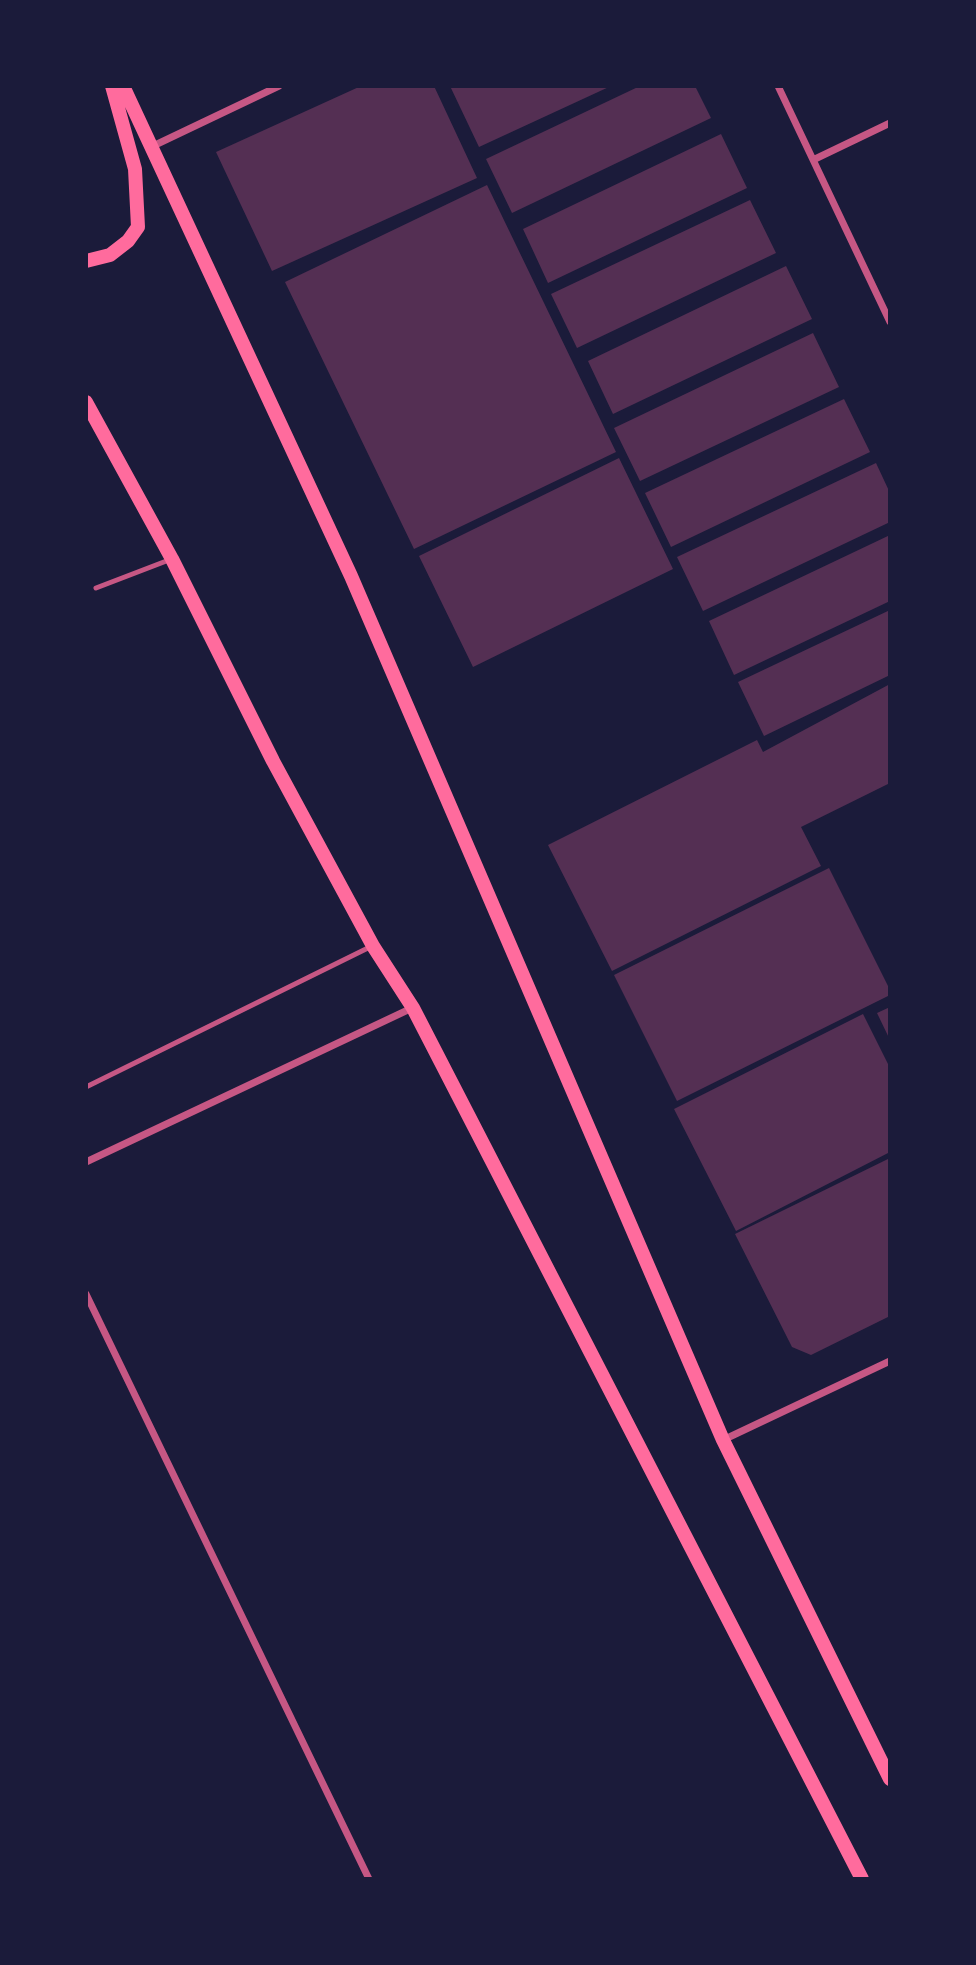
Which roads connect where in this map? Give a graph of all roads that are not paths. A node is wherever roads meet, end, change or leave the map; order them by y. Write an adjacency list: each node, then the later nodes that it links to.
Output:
1 (112, 86): 8 (main road)
2 (123, 86): 6 (main road)
3 (279, 86): 6 (street)
4 (778, 86): 7 (street)
5 (890, 123): 7 (street)
6 (153, 146): 19 (main road)
7 (815, 159): 9 (street)
8 (86, 261)
9 (890, 322)
10 (86, 402): 11 (main road)
11 (172, 559): 12 (lane); 13 (main road)
12 (96, 588)
13 (373, 946): 14 (main road); 15 (lane)
14 (413, 1007): 16 (street); 22 (main road)
15 (86, 1087)
16 (86, 1162)
17 (86, 1294): 21 (street)
18 (890, 1361): 19 (street)
19 (723, 1440): 20 (main road)
20 (890, 1779)
21 (369, 1879)
22 (862, 1879)

